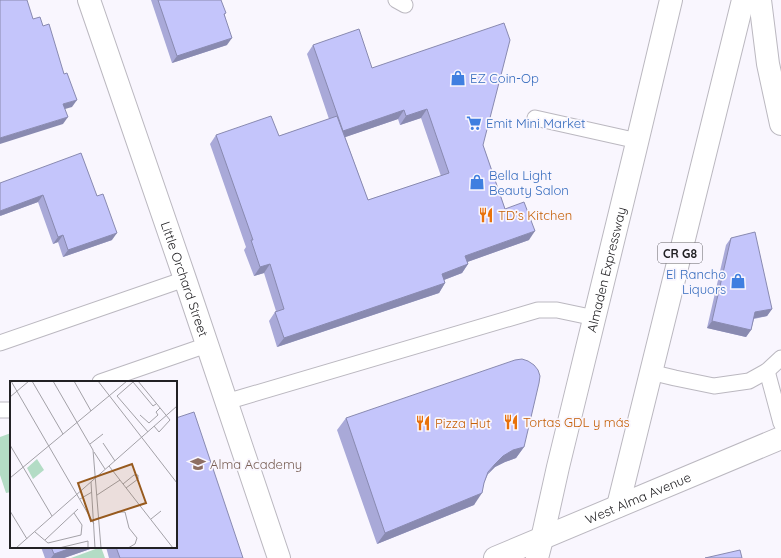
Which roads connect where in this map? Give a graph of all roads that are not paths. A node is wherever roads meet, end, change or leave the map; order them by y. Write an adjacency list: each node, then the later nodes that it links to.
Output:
1 (89, 0): 8 (main road, Little Orchard Street)
2 (671, 0): 7 (main road, Almaden Expressway)
3 (743, 0): 14 (main road, CR G8)
4 (760, 0): 6 (main road)
5 (535, 118): 7 (lane)
6 (781, 124)
7 (638, 141): 9 (main road, Almaden Expressway)
8 (185, 279): 10 (lane); 11 (main road, Little Orchard Street)
9 (595, 318): 16 (lane); 20 (main road, Almaden Expressway)
10 (0, 343)
11 (207, 345): 15 (lane); 16 (main road, Little Orchard Street)
12 (781, 358): 13 (lane)
13 (767, 371): 14 (lane); 17 (lane)
14 (650, 372): 19 (main road, CR G8)
15 (103, 381)
16 (226, 402): 21 (main road, Little Orchard Street)
17 (781, 423)
18 (781, 438): 19 (main road, West Alma Avenue)
19 (618, 506): 20 (main road, West Alma Avenue)
20 (540, 548): 22 (main road, West Alma Avenue)
21 (279, 558)
22 (495, 558)

